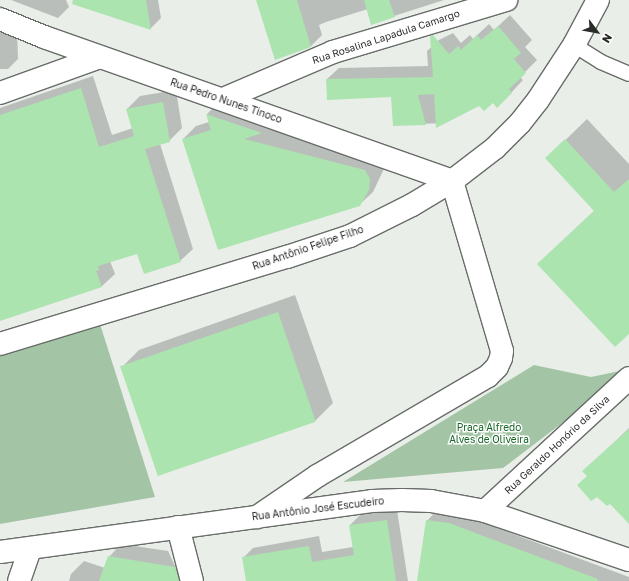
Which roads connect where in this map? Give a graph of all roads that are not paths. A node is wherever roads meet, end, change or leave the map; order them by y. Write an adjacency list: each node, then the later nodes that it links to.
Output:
1 (506, 0): 8 (street, Rua Rosalina Lapadula Camargo)
2 (598, 0): 4 (street, Rua Antônio Felipe Filho)
3 (0, 19): 5 (street, Rua Pedro Nunes Tinoco)
4 (574, 45): 6 (lane); 9 (street, Rua Antônio Felipe Filho)
5 (100, 57): 7 (street); 8 (street, Rua Pedro Nunes Tinoco)
6 (629, 74)
7 (0, 93)
8 (223, 99): 9 (street, Rua Pedro Nunes Tinoco)
9 (452, 180): 10 (street, Rua Antônio Felipe Filho); 13 (street)
10 (0, 344)
11 (629, 378): 12 (street, Rua Geraldo Honório da Silva)
12 (485, 511): 13 (street, Rua Antônio José Escudeiro); 17 (street, Rua Antônio José Escudeiro)
13 (256, 517): 14 (street, Rua Antônio José Escudeiro)
14 (178, 527): 15 (street, Rua Antônio José Escudeiro); 19 (street)
15 (30, 549): 16 (street, Rua Antônio José Escudeiro); 18 (street)
16 (0, 552)
17 (629, 560)
18 (19, 581)
19 (192, 581)

